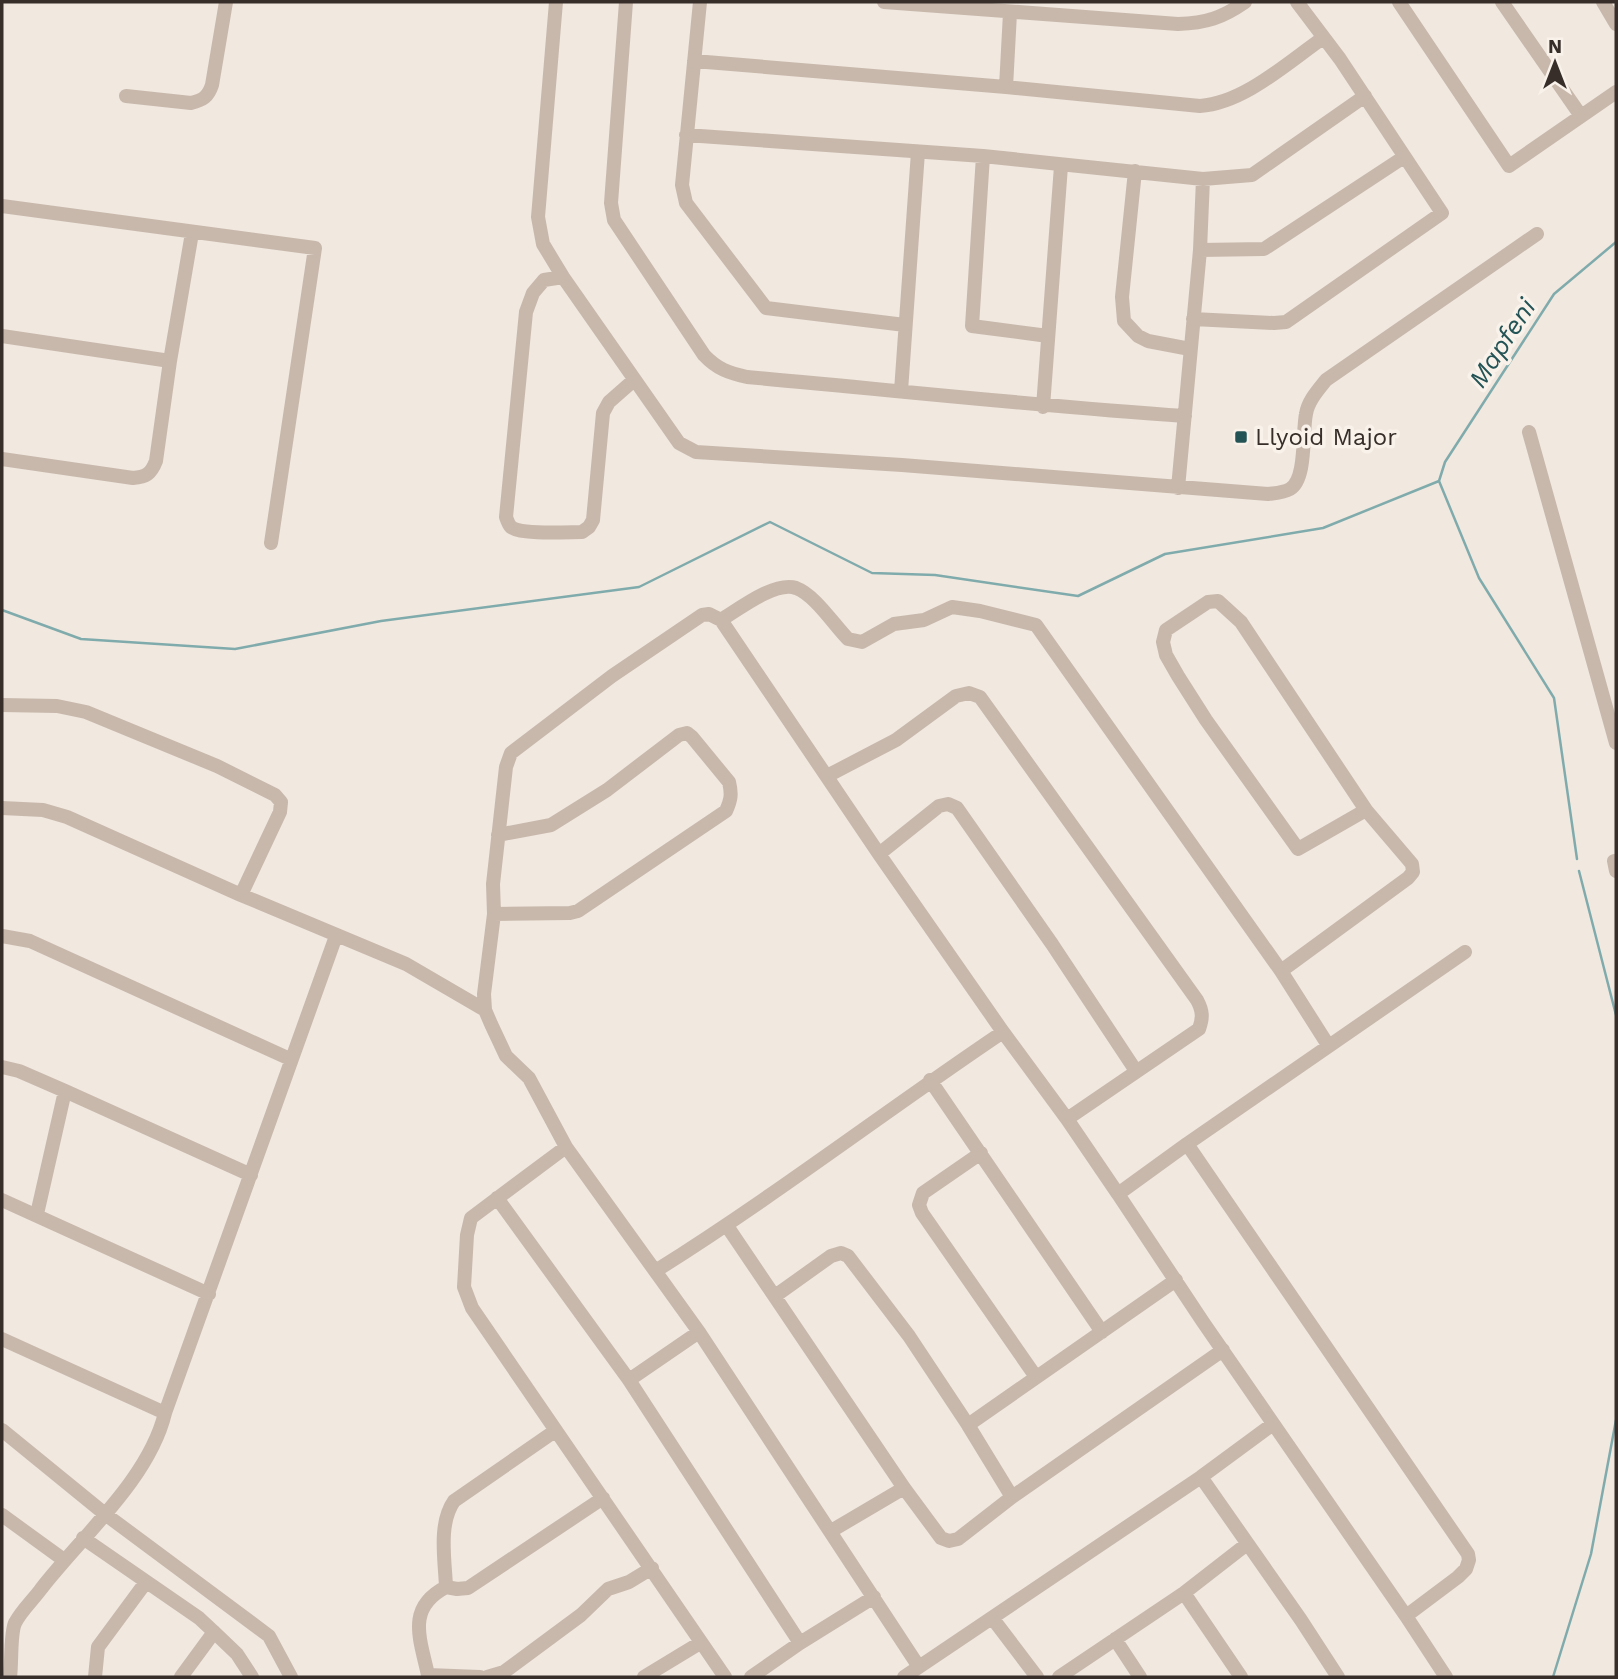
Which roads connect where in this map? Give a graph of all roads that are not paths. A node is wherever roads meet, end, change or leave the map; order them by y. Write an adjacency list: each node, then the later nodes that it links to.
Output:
1 (226, 2): 19 (street)
2 (556, 2): 33 (street)
3 (626, 2): 41 (street)
4 (700, 2): 16 (street)
5 (884, 2): 11 (street)
6 (1245, 2): 12 (street)
7 (1297, 2): 15 (street)
8 (1399, 2): 21 (street)
9 (1502, 2): 21 (street)
10 (1603, 2): 14 (street)
11 (918, 4): 13 (street)
12 (1074, 9): 13 (street)
13 (1010, 13): 17 (street)
14 (1616, 23)
15 (1323, 38): 17 (street); 20 (street)
16 (694, 61): 17 (street); 22 (street)
17 (1006, 87)
18 (1616, 92): 21 (street)
19 (125, 96)
20 (1365, 96): 25 (street); 28 (street)
21 (1581, 116)
22 (686, 135): 23 (street); 35 (street)
23 (918, 152): 24 (street); 35 (street)
24 (983, 156): 26 (street); 37 (street)
25 (1404, 157): 32 (street); 34 (street)
26 (1061, 166): 27 (street); 37 (street)
27 (1135, 171): 28 (street); 38 (street)
28 (1203, 179): 32 (street)
29 (2, 205): 30 (street)
30 (192, 233): 39 (street); 47 (street)
31 (1536, 234): 46 (street)
32 (1200, 250): 34 (street)
33 (563, 277): 40 (street); 40 (street)
34 (1193, 320): 38 (street)
35 (905, 325): 41 (street)
36 (2, 336): 39 (street)
37 (1048, 337): 42 (street)
38 (1190, 349): 43 (street)
39 (170, 361): 45 (street)
40 (635, 380): 46 (street)
41 (901, 391): 42 (street)
42 (1043, 407): 43 (street)
43 (1185, 416): 46 (street)
44 (1528, 432): 50 (street)
45 (2, 458)
46 (1178, 488)
47 (271, 543)
48 (721, 620): 51 (street); 54 (street); 61 (street)
49 (2, 705): 56 (street)
50 (1616, 743)
51 (827, 776): 55 (street); 67 (street)
52 (2, 808): 56 (street)
53 (1366, 810): 53 (street); 61 (street)
54 (498, 835): 57 (street); 57 (street)
55 (879, 854): 63 (street); 67 (street)
56 (241, 895): 59 (street)
57 (494, 914): 62 (street)
58 (2, 936): 65 (street)
59 (336, 936): 62 (street); 65 (street)
60 (1465, 952): 64 (street)
61 (1281, 971): 64 (street)
62 (485, 1010): 72 (street)
63 (1003, 1032): 68 (street); 70 (street)
64 (1328, 1045): 71 (street)
65 (290, 1059): 74 (street)
66 (2, 1067): 69 (street)
67 (1136, 1071): 70 (street)
68 (930, 1080): 73 (street); 79 (street)
69 (65, 1091): 74 (street); 78 (street)
70 (1067, 1119): 75 (street)
71 (1187, 1144): 75 (street); 110 (street)
72 (566, 1147): 76 (street); 80 (street)
73 (981, 1153): 85 (street); 88 (street)
74 (251, 1175): 82 (street)
75 (1118, 1194): 81 (street)
76 (497, 1198): 89 (street); 94 (street)
77 (2, 1200): 78 (street)
78 (37, 1214): 82 (street)
79 (727, 1226): 80 (street); 83 (street)
80 (657, 1270): 84 (street)
81 (1176, 1280): 85 (street); 87 (street)
82 (209, 1294): 90 (street)
83 (775, 1296): 92 (street); 96 (street)
84 (699, 1332): 89 (street); 101 (street)
85 (1102, 1332): 88 (street)
86 (2, 1339): 90 (street)
87 (1223, 1350): 91 (street); 97 (street)
88 (1036, 1377): 92 (street)
89 (629, 1380): 116 (street)
90 (165, 1413): 99 (street)
91 (1273, 1424): 95 (street); 110 (street)
92 (968, 1425): 97 (street)
93 (2, 1430): 99 (street)
94 (555, 1431): 98 (street); 107 (street)
95 (1201, 1477): 103 (street); 111 (street)
96 (904, 1488): 97 (street); 101 (street)
97 (1012, 1497)
98 (603, 1498): 105 (street); 107 (street)
99 (105, 1514): 102 (street); 123 (street)
100 (2, 1516): 104 (street)
101 (831, 1531): 109 (street)
102 (83, 1538): 104 (street); 106 (street)
103 (1247, 1544): 108 (street); 134 (street)
104 (64, 1560): 112 (street)
105 (652, 1568): 115 (street); 125 (street)
106 (146, 1582): 113 (street); 120 (street)
107 (446, 1587): 118 (street)
108 (1184, 1593): 114 (street); 133 (street)
109 (874, 1597): 116 (street); 117 (street)
110 (1406, 1616): 135 (street)
111 (993, 1619): 117 (street); 130 (street)
112 (8, 1621): 119 (street)
113 (214, 1632): 121 (street); 122 (street)
114 (1115, 1639): 131 (street); 132 (street)
115 (700, 1643): 126 (street); 127 (street)
116 (800, 1643): 128 (street)
117 (919, 1667): 129 (street)
118 (428, 1676): 124 (street)
119 (10, 1677)
120 (95, 1677)
121 (181, 1677)
122 (252, 1677)
123 (290, 1677)
124 (480, 1677)
125 (487, 1677)
126 (644, 1677)
127 (725, 1677)
128 (751, 1677)
129 (904, 1677)
130 (1037, 1677)
131 (1059, 1677)
132 (1140, 1677)
133 (1241, 1677)
134 (1338, 1677)
135 (1446, 1677)

